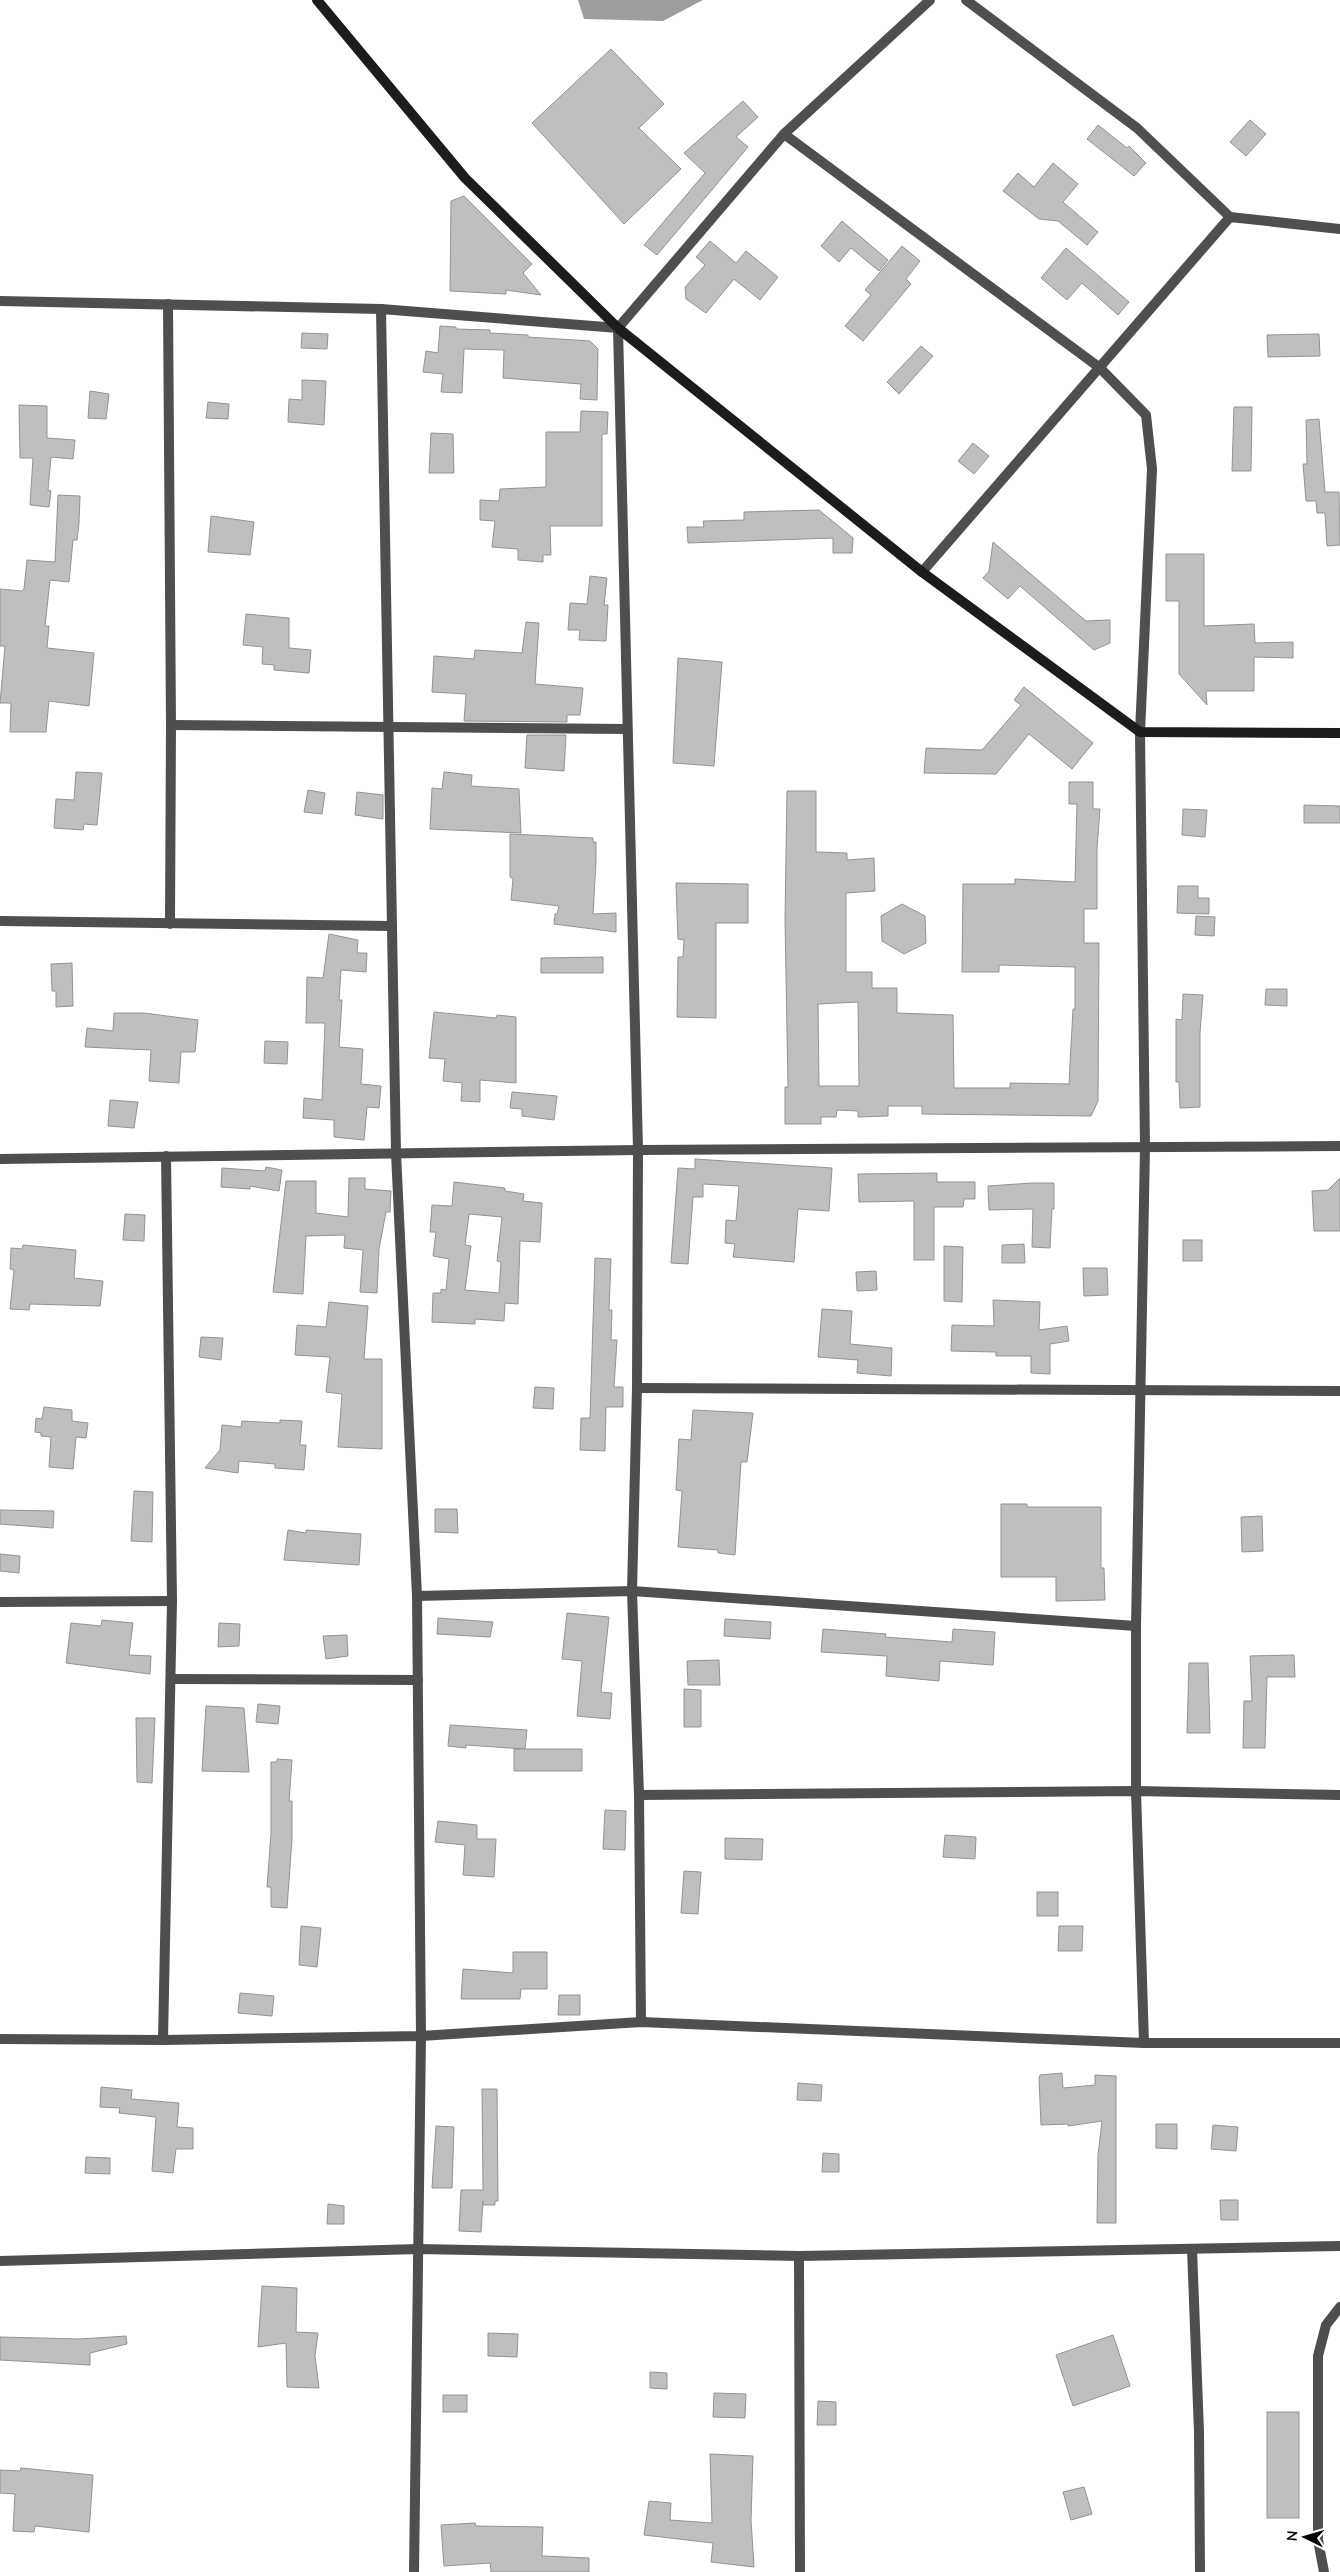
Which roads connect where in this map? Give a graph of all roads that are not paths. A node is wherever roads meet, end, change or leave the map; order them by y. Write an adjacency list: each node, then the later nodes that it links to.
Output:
1 (317, 0): 10 (main road)
2 (930, 0): 4 (street)
3 (966, 0): 5 (street)
4 (784, 134): 10 (street); 11 (street)
5 (1230, 217): 6 (street); 11 (street)
6 (1340, 229)
7 (0, 301): 8 (street)
8 (168, 304): 9 (street); 13 (street)
9 (382, 309): 10 (street); 14 (street)
10 (618, 328): 12 (main road); 15 (street)
11 (1100, 368): 12 (street); 16 (street)
12 (922, 572): 16 (main road)
13 (172, 725): 14 (street); 19 (street)
14 (388, 726): 15 (street); 20 (street)
15 (626, 729): 23 (street)
16 (1140, 732): 17 (main road); 22 (street)
17 (1340, 733)
18 (0, 922): 19 (street)
19 (170, 924): 20 (street)
20 (392, 926): 24 (street)
21 (1340, 1146): 22 (street)
22 (1145, 1147): 23 (street); 29 (street)
23 (638, 1150): 24 (street); 27 (street)
24 (396, 1153): 25 (street); 31 (street)
25 (166, 1156): 26 (street); 32 (street)
26 (0, 1159)
27 (637, 1388): 29 (street); 30 (street)
28 (1340, 1391): 29 (street)
29 (1142, 1392): 34 (street)
30 (632, 1591): 31 (street); 34 (street); 38 (street)
31 (417, 1596): 36 (street)
32 (172, 1601): 33 (street); 35 (street)
33 (0, 1602)
34 (1136, 1626): 37 (street)
35 (171, 1679): 36 (street); 43 (street)
36 (418, 1680): 41 (street)
37 (1136, 1791): 38 (street); 39 (street); 45 (street)
38 (640, 1795): 40 (street)
39 (1340, 1795)
40 (641, 2022): 41 (street); 45 (street)
41 (421, 2036): 43 (street); 47 (street)
42 (0, 2039): 43 (street)
43 (164, 2040)
44 (1340, 2042): 45 (street)
45 (1144, 2043)
46 (1340, 2246): 48 (street)
47 (418, 2249): 49 (street); 50 (street); 52 (street)
48 (1192, 2249): 49 (street); 54 (street)
49 (799, 2256): 53 (street)
50 (0, 2261)
51 (1340, 2307): 55 (street)
52 (414, 2572)
53 (800, 2572)
54 (1200, 2572)
55 (1324, 2572)

